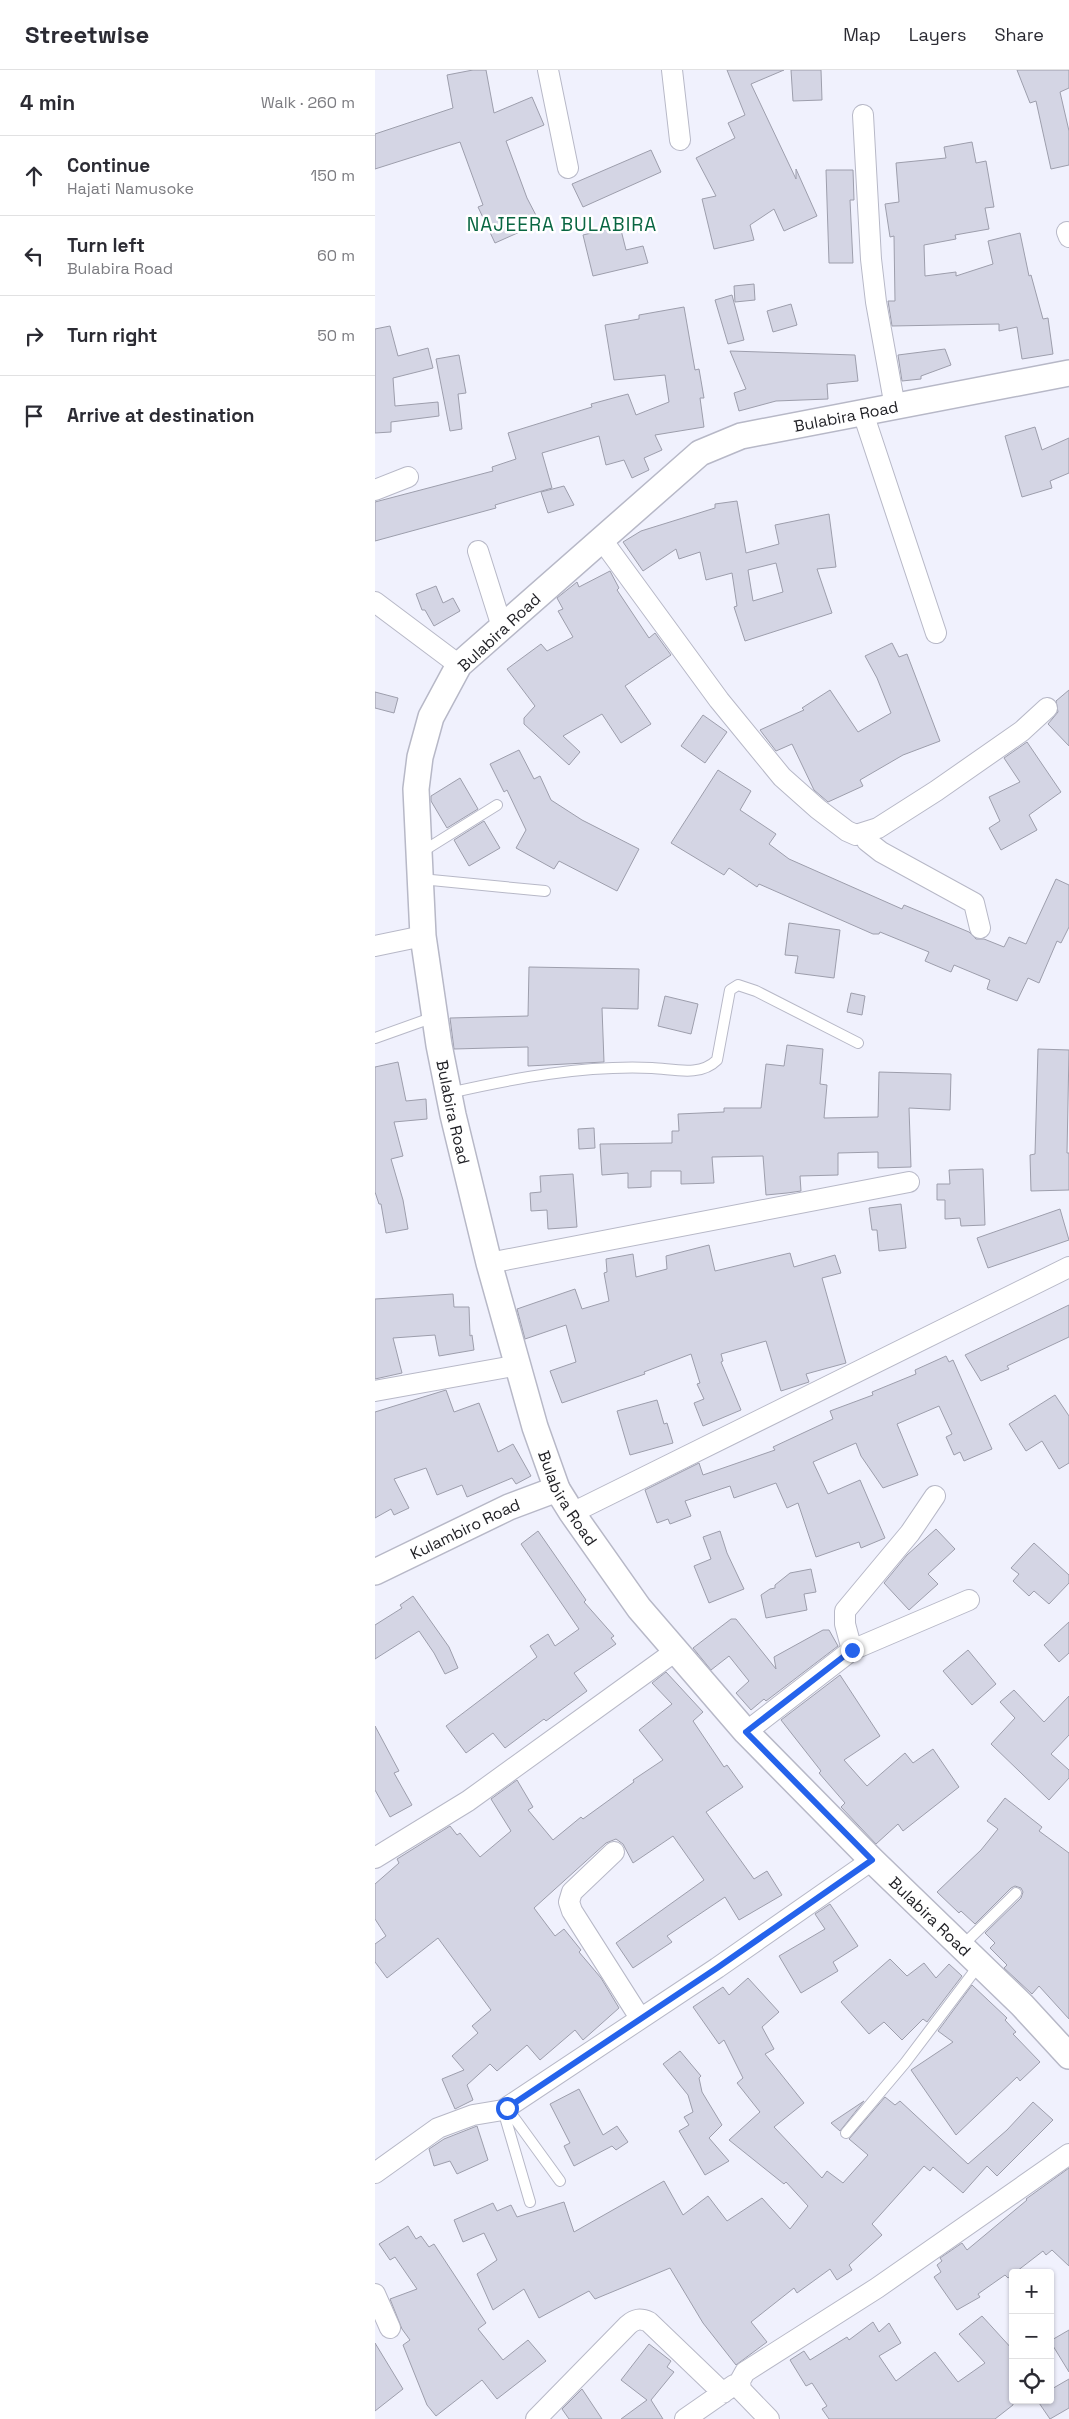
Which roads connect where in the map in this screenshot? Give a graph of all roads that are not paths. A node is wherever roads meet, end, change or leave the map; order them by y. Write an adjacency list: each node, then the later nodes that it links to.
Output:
1 (548, 70): 5 (street)
2 (672, 70): 4 (street)
3 (863, 115): 7 (street)
4 (680, 140)
5 (568, 168)
6 (1069, 373): 7 (street, Bulabira Road)
7 (895, 407): 8 (street, Bulabira Road)
8 (863, 413): 11 (street, Bulabira Road); 15 (street)
9 (408, 477): 10 (street)
10 (375, 490)
11 (602, 540): 14 (street, Bulabira Road); 19 (street)
12 (478, 551): 14 (street)
13 (375, 602): 16 (street)
14 (502, 627): 16 (street, Bulabira Road)
15 (936, 633)
16 (459, 665): 20 (street, Bulabira Road)
17 (1047, 708): 19 (street)
18 (497, 805): 20 (lane)
19 (865, 833): 23 (street)
20 (419, 853): 21 (street, Bulabira Road)
21 (420, 879): 22 (lane); 24 (street, Bulabira Road)
22 (545, 891)
23 (980, 928)
24 (423, 936): 25 (street); 26 (street, Bulabira Road)
25 (375, 946)
26 (435, 1017): 27 (lane); 29 (street, Bulabira Road)
27 (375, 1038)
28 (857, 1043): 29 (lane)
29 (449, 1093): 31 (street, Bulabira Road)
30 (909, 1182): 31 (street)
31 (489, 1263): 33 (street, Bulabira Road)
32 (1069, 1267): 37 (street)
33 (519, 1365): 34 (street); 35 (street, Bulabira Road)
34 (375, 1391)
35 (557, 1490): 37 (street, Bulabira Road); 38 (street, Kulambiro Road)
36 (935, 1496): 41 (street)
37 (572, 1514): 40 (street, Bulabira Road)
38 (375, 1572)
39 (969, 1600): 41 (street)
40 (677, 1650): 42 (street, Bulabira Road); 44 (street)
41 (852, 1650): 42 (street)
42 (746, 1732): 45 (street, Bulabira Road)
43 (614, 1852): 49 (street)
44 (375, 1858)
45 (872, 1860): 47 (street, Bulabira Road); 49 (street)
46 (1016, 1893): 47 (lane)
47 (961, 1946): 48 (street, Bulabira Road)
48 (979, 1965): 50 (street, Bulabira Road); 52 (lane)
49 (640, 2018): 51 (street)
50 (1069, 2056)
51 (505, 2109): 54 (street); 55 (lane); 56 (lane)
52 (846, 2133)
53 (1069, 2154): 59 (street)
54 (375, 2173)
55 (560, 2181)
56 (530, 2202)
57 (375, 2294): 58 (street)
58 (390, 2328)
59 (740, 2381): 60 (street); 63 (street)
60 (723, 2393): 61 (street); 62 (street)
61 (536, 2419)
62 (685, 2419)
63 (769, 2419)

